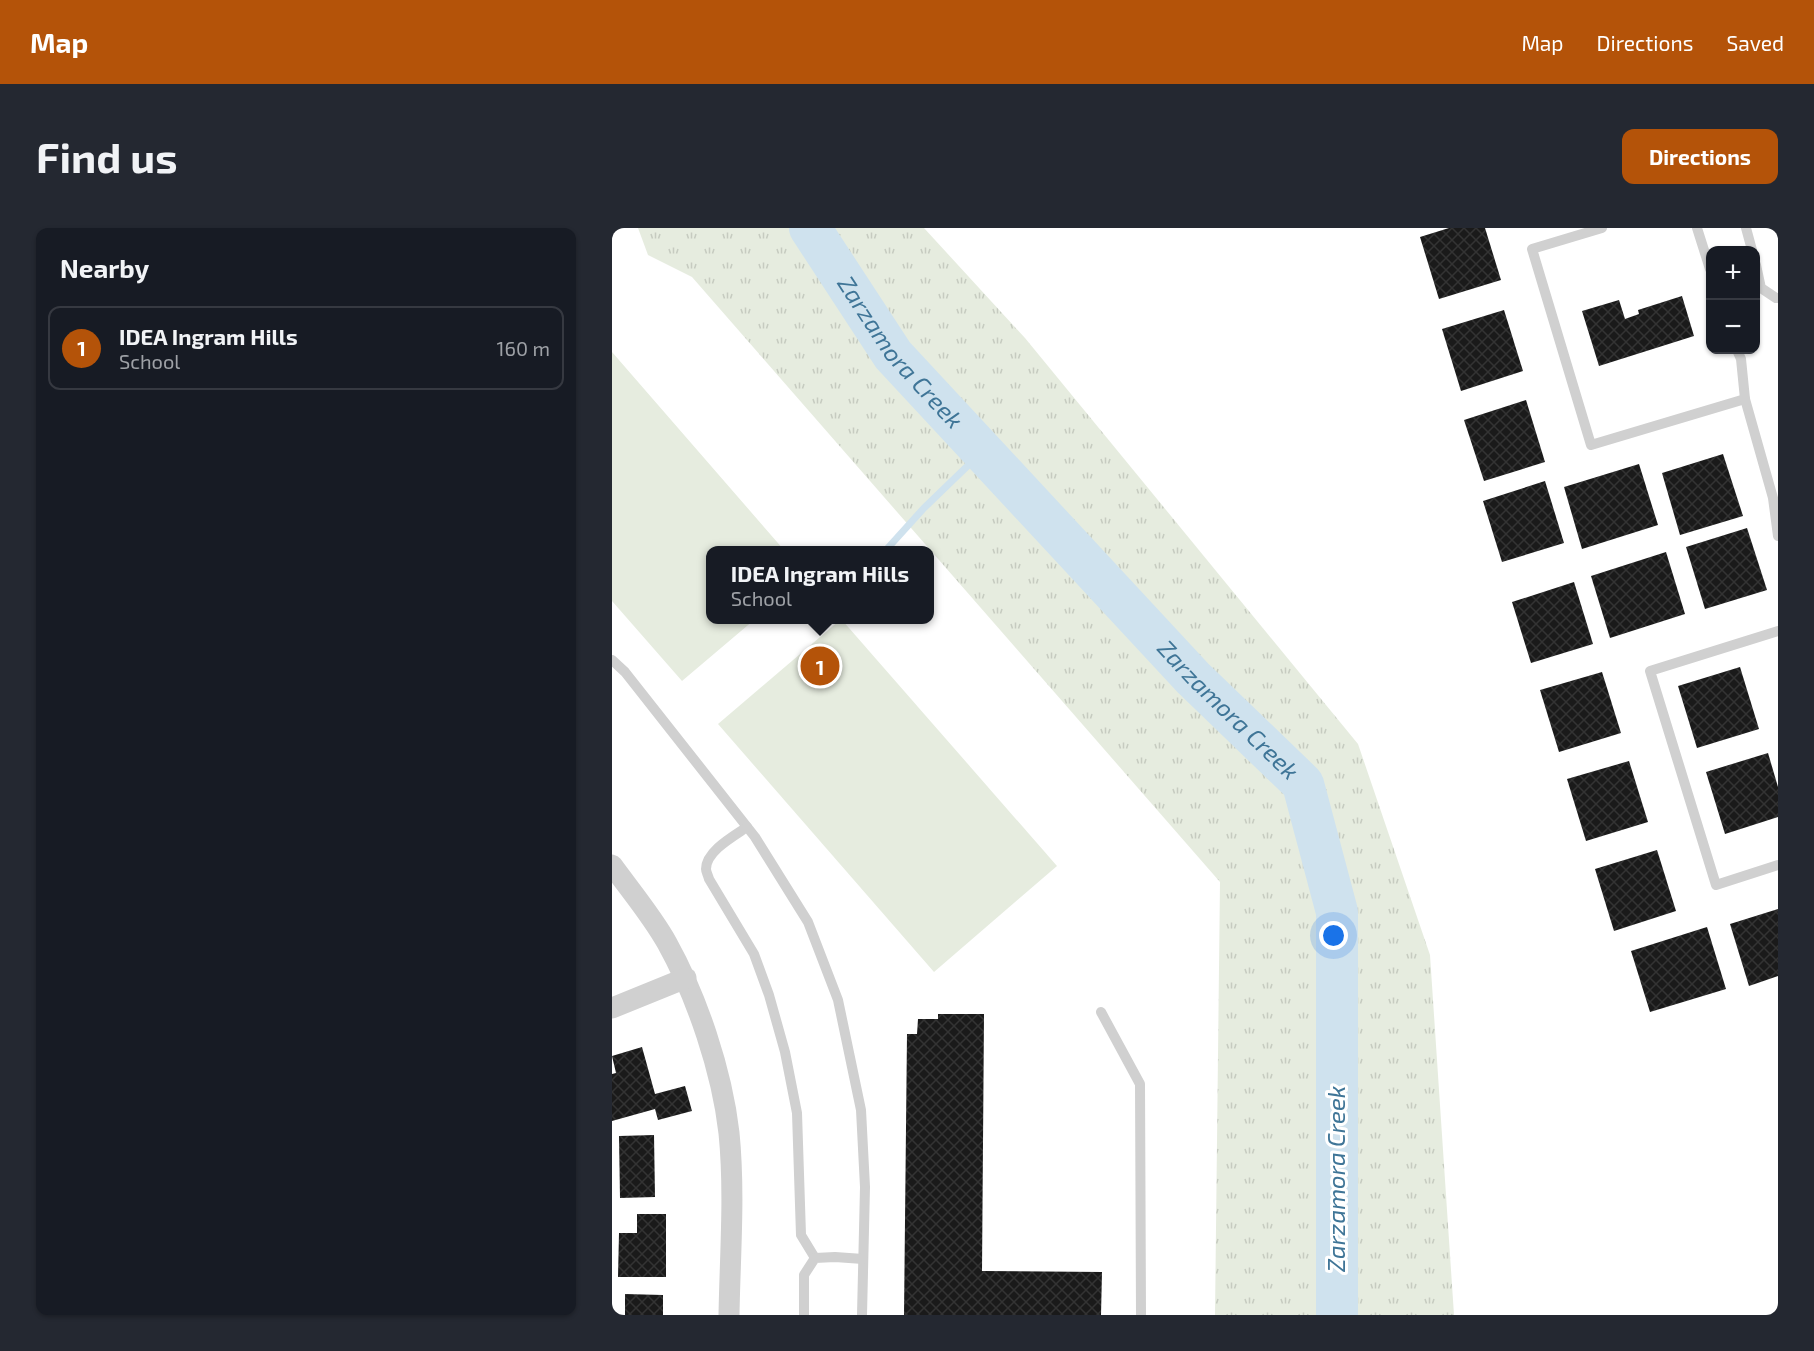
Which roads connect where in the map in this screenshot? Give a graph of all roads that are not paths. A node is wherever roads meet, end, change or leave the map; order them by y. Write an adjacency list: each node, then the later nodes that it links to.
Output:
1 (1602, 228): 9 (lane)
2 (1696, 228): 5 (lane)
3 (1746, 228): 4 (lane)
4 (1751, 246)
5 (1706, 257)
6 (1760, 284): 7 (lane)
7 (1778, 298)
8 (1739, 354): 9 (lane)
9 (1745, 399): 10 (lane)
10 (1778, 536)
11 (1778, 631): 15 (lane)
12 (612, 660): 13 (lane)
13 (747, 827): 19 (lane); 20 (lane)
14 (612, 865): 16 (street)
15 (1778, 865)
16 (686, 978): 17 (street); 21 (street)
17 (612, 1008)
18 (1101, 1012): 24 (lane)
19 (815, 1258): 20 (lane); 22 (lane)
20 (863, 1259): 23 (lane)
21 (729, 1315)
22 (804, 1315)
23 (862, 1315)
24 (1141, 1315)

